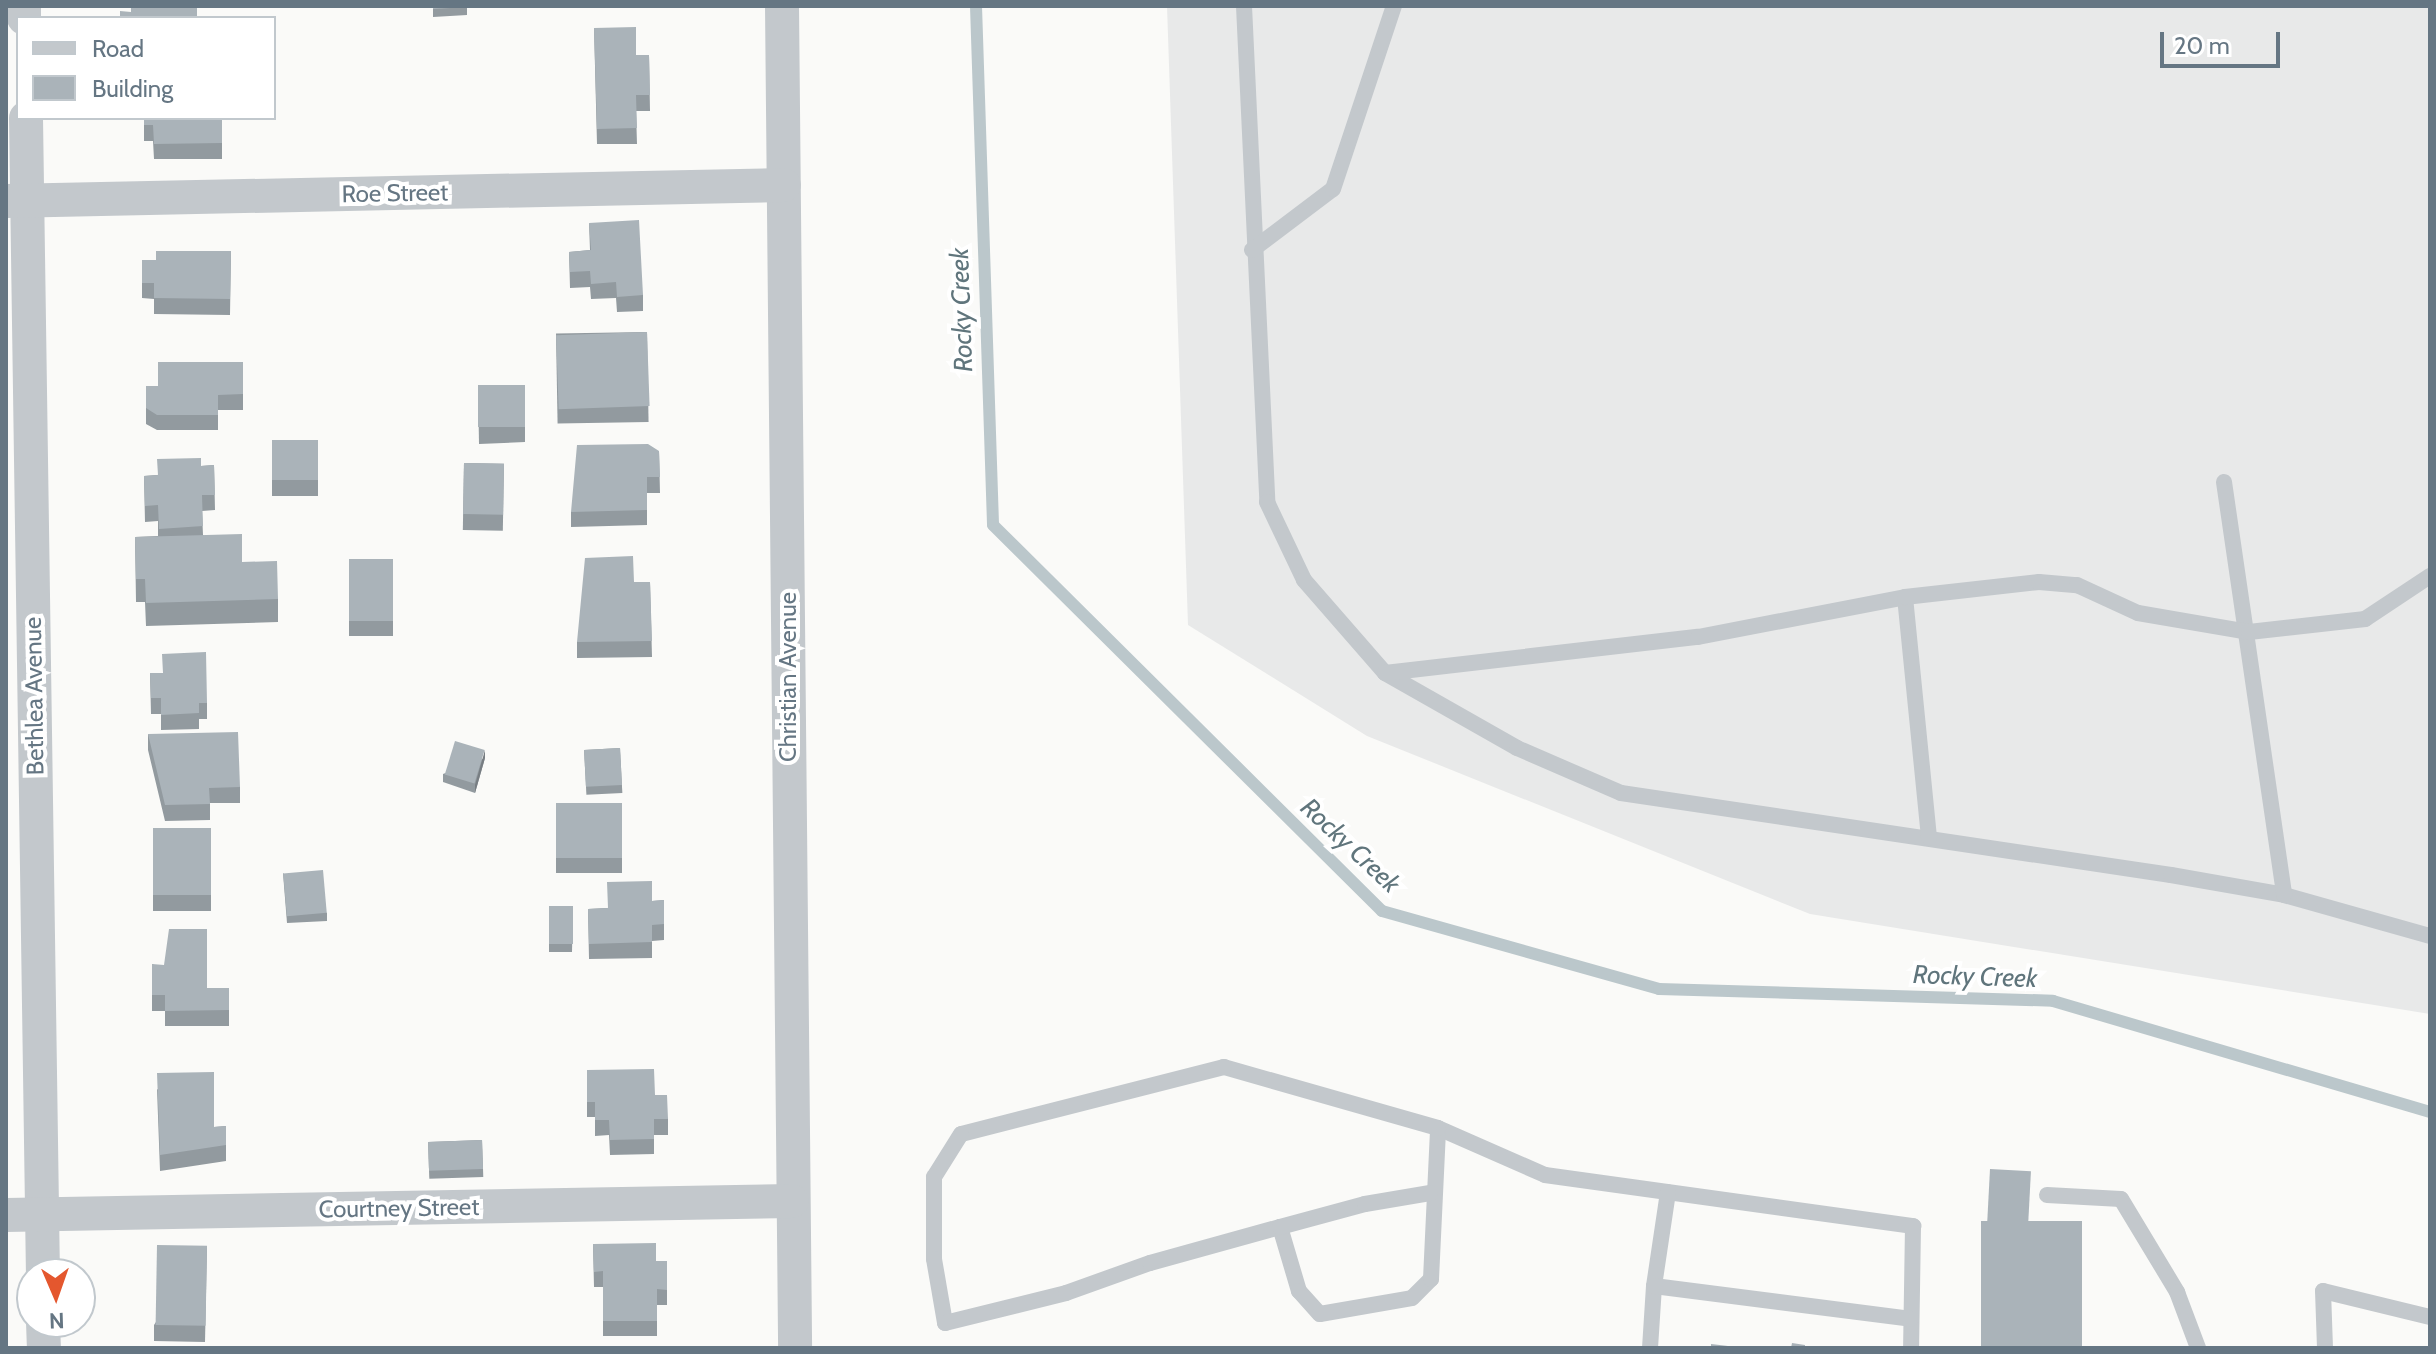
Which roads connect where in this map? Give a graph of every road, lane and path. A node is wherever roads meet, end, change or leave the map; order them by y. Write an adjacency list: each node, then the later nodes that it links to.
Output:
1 (782, 6): 5 (street, Christian Avenue)
2 (1244, 6): 7 (lane)
3 (1394, 6): 7 (lane)
4 (26, 120): 6 (street, Bethlea Avenue)
5 (784, 185): 6 (street, Roe Street); 20 (street, Christian Avenue)
6 (17, 201): 22 (street, Bethlea Avenue)
7 (1252, 250): 12 (lane)
8 (2224, 482): 11 (lane)
9 (2430, 576): 11 (lane)
10 (1905, 597): 11 (lane); 12 (lane); 13 (lane)
11 (2249, 632): 14 (lane)
12 (1385, 673): 13 (lane)
13 (1929, 838): 14 (lane)
14 (2284, 895): 15 (lane)
15 (2430, 936)
16 (1438, 1128): 17 (lane); 18 (lane); 23 (lane)
17 (1668, 1192): 25 (lane); 27 (lane)
18 (1430, 1193): 23 (lane); 23 (lane)
19 (2047, 1195): 31 (lane)
20 (792, 1201): 22 (street, Courtney Street); 28 (street, Christian Avenue)
21 (6, 1215): 22 (street, Courtney Street)
22 (42, 1215): 24 (street, Bethlea Avenue)
23 (1280, 1227)
24 (43, 1258)
25 (1654, 1286): 27 (lane); 29 (lane)
26 (2430, 1317): 32 (lane)
27 (1911, 1319): 30 (lane)
28 (795, 1348)
29 (1650, 1348)
30 (1911, 1348)
31 (2198, 1348)
32 (2325, 1348)

